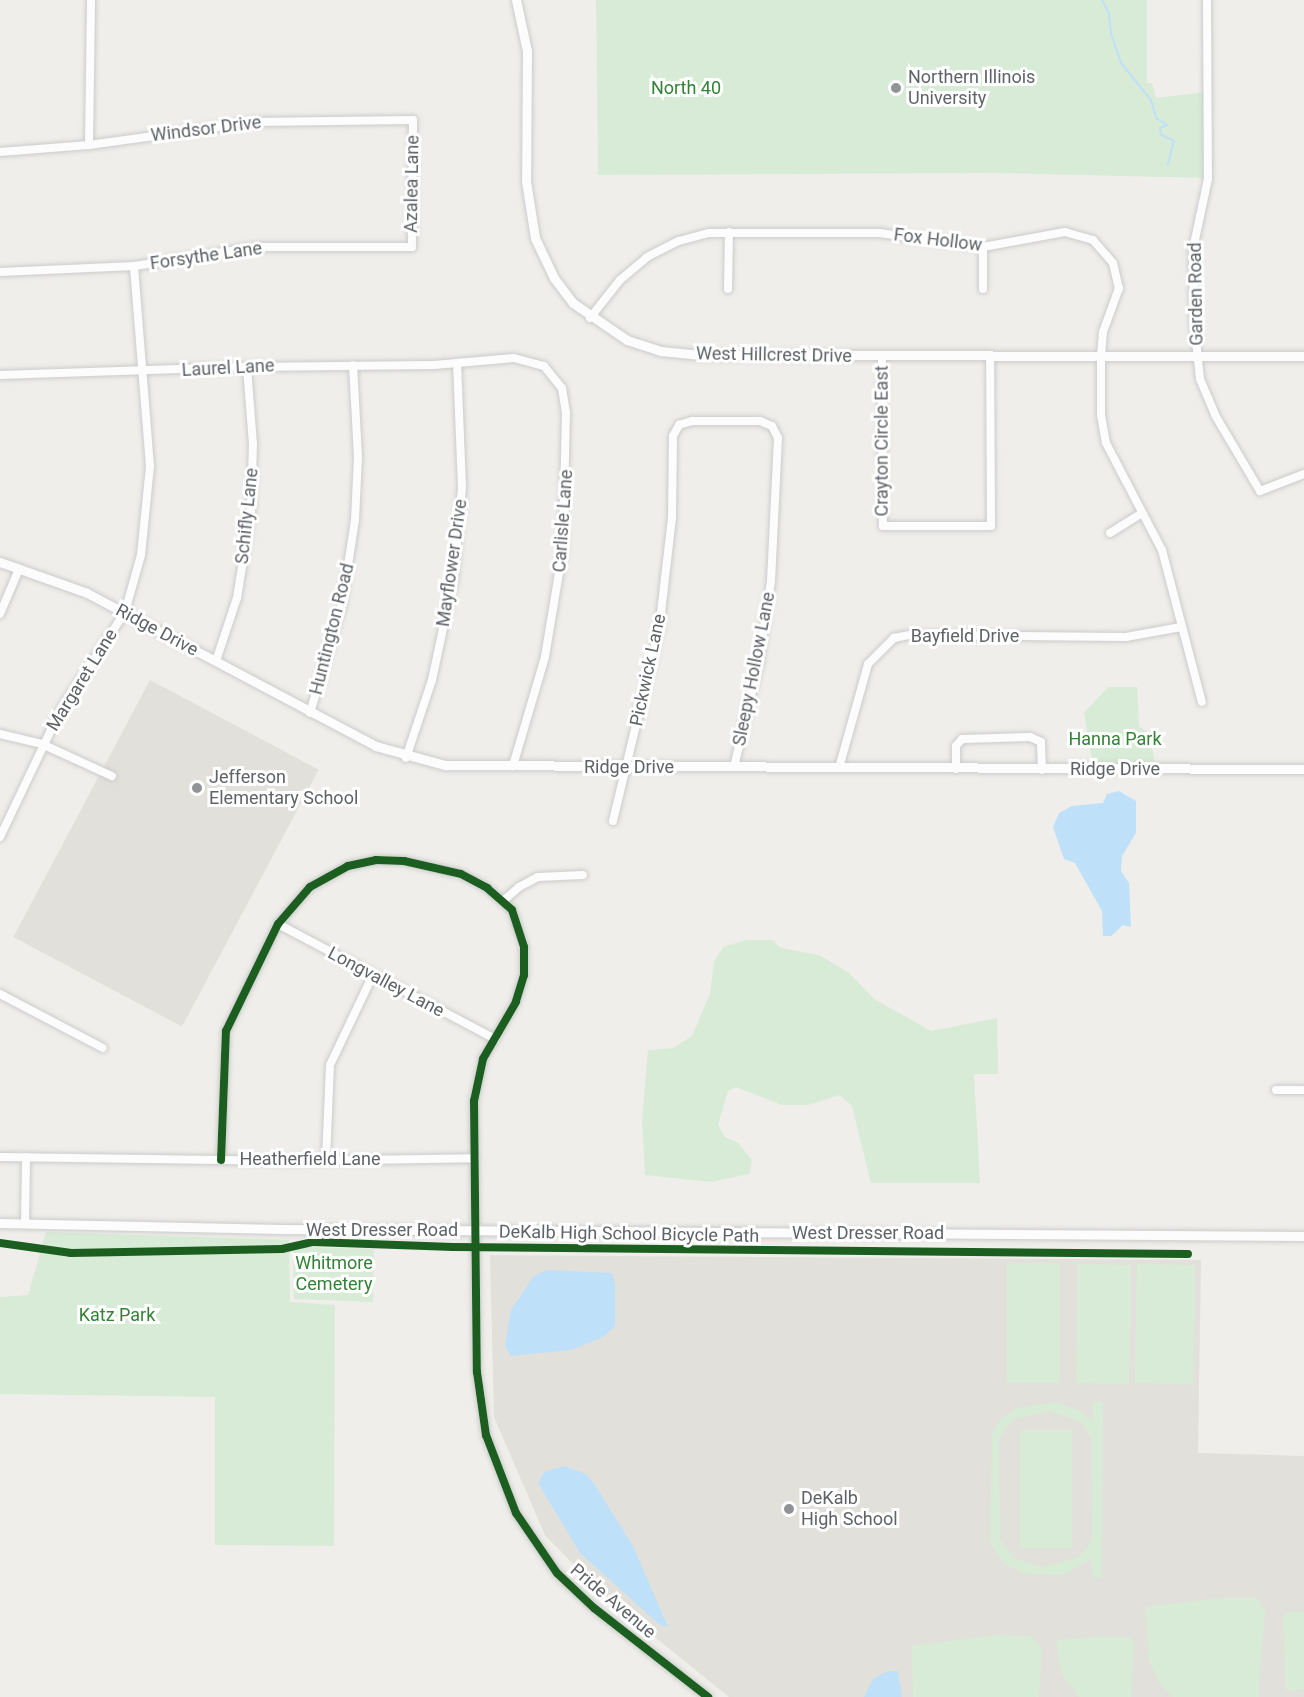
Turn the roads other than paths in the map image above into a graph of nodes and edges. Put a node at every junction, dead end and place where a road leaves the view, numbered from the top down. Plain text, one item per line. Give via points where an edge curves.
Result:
1 (91, 0) edge
2 (516, 0) edge
3 (1208, 0) edge
4 (413, 120) joint
5 (89, 145) junction
6 (0, 152) edge
7 (729, 232) junction
8 (983, 246) junction
9 (412, 248) joint
10 (134, 266) junction
11 (0, 272) edge
12 (983, 289) dead end
13 (728, 290) dead end
14 (590, 318) junction
15 (882, 356) junction
16 (990, 356) junction
17 (1101, 356) junction
18 (1304, 356) edge
19 (1196, 357) junction
20 (457, 364) junction
21 (353, 365) junction
22 (247, 367) junction
23 (143, 373) junction
24 (0, 375) edge
25 (1304, 474) edge
26 (1142, 513) junction
27 (1110, 533) dead end
28 (776, 534) joint
29 (0, 562) edge
30 (19, 568) junction
31 (125, 612) junction
32 (0, 614) edge
33 (1181, 627) junction
34 (216, 661) junction
35 (1202, 702) dead end
36 (310, 713) junction
37 (0, 734) edge
38 (42, 744) junction
39 (406, 758) junction
40 (513, 766) junction
41 (627, 767) junction
42 (734, 767) junction
43 (839, 768) junction
44 (956, 769) junction
45 (1304, 769) edge
46 (1042, 770) junction
47 (112, 776) dead end
48 (613, 821) dead end
49 (0, 837) edge
50 (583, 874) dead end
51 (504, 901) junction
52 (278, 924) junction
53 (373, 975) junction
54 (0, 994) edge
55 (495, 1039) junction
56 (103, 1048) dead end
57 (1276, 1090) dead end
58 (1304, 1090) edge
59 (0, 1157) edge
60 (26, 1157) junction
61 (475, 1158) junction
62 (221, 1160) junction
63 (326, 1160) junction
64 (0, 1223) edge
65 (25, 1224) junction
66 (477, 1230) junction
67 (1304, 1236) edge
68 (708, 1697) edge

1 - 5 street
2 - 14 street, West Hillcrest Drive via 527,51 526,181 532,228 554,278
3 - 19 street, Garden Road via 1208,179 1193,249
4 - 5 street, Windsor Drive via 254,122
4 - 9 street, Azalea Lane
5 - 6 street, Windsor Drive
7 - 8 street, Fox Hollow via 879,233
7 - 13 street
7 - 14 street, Fox Hollow via 690,238 647,257 620,280
8 - 12 street
8 - 17 street, Fox Hollow via 1065,232 1087,237 1100,246 1113,263 1119,288 1103,332
9 - 10 street, Forsythe Lane via 257,248
10 - 11 street, Forsythe Lane
10 - 23 street, Margaret Lane
14 - 15 street, West Hillcrest Drive via 627,340 670,353
15 - 16 street, West Hillcrest Drive
15 - 16 street, Crayton Circle East via 883,526 991,526
16 - 17 street, West Hillcrest Drive
17 - 19 street, West Hillcrest Drive
17 - 26 street, Fox Hollow via 1101,415 1106,443
18 - 19 street, West Hillcrest Drive
19 - 25 street, Garden Road via 1200,379 1215,415 1260,491
20 - 21 street, Laurel Lane
20 - 39 street, Mayflower Drive via 462,487 454,577 432,680
20 - 40 street, Carlisle Lane via 530,360 550,370 564,393 568,469 561,568 545,657
21 - 22 street, Laurel Lane
21 - 36 street, Huntington Road via 358,457 355,520 342,604
22 - 23 street, Laurel Lane
22 - 34 street, Schifly Lane via 253,444 251,511 237,598
23 - 24 street, Laurel Lane
23 - 31 street, Margaret Lane via 149,496 141,555
26 - 27 street
26 - 33 street, Fox Hollow via 1162,550
28 - 41 street, Pickwick Lane via 778,438 772,426 760,421 692,421 680,425 673,436 672,518 659,630
28 - 42 street, Sleepy Hollow Lane via 759,662
29 - 30 street, Ridge Drive
30 - 31 street, Ridge Drive via 68,585
30 - 32 street
31 - 34 street, Ridge Drive
31 - 38 street, Margaret Lane
33 - 35 street, Fox Hollow
33 - 43 street, Bayfield Drive via 1126,637 894,638 868,664
34 - 36 street, Ridge Drive
36 - 39 street, Ridge Drive
37 - 38 street
38 - 47 street
38 - 49 street, Margaret Lane
39 - 40 street, Ridge Drive via 454,766
40 - 41 street, Ridge Drive
41 - 42 street, Ridge Drive
41 - 48 street, Pickwick Lane
42 - 43 street, Ridge Drive
43 - 44 street, Ridge Drive
44 - 46 street, Ridge Drive
44 - 46 street via 956,746 962,739 1030,737 1041,742
45 - 46 street, Ridge Drive
50 - 51 street via 538,877
51 - 52 street via 473,880 447,869 376,860 348,866 322,879 299,898
51 - 55 street, Pride Avenue via 518,921 525,962 516,1002
52 - 53 street, Longvalley Lane
52 - 62 street via 226,1031
53 - 55 street, Longvalley Lane
53 - 63 street via 330,1065
54 - 56 street
55 - 61 street, Pride Avenue via 475,1087
57 - 58 street
59 - 60 street, Heatherfield Lane
60 - 62 street, Heatherfield Lane
60 - 65 street
61 - 63 street, Heatherfield Lane
61 - 66 street, Pride Avenue
62 - 63 street, Heatherfield Lane
64 - 65 street, West Dresser Road
65 - 66 street, West Dresser Road
66 - 67 street, West Dresser Road
66 - 68 street, Pride Avenue via 479,1405 505,1492 543,1555 574,1591

